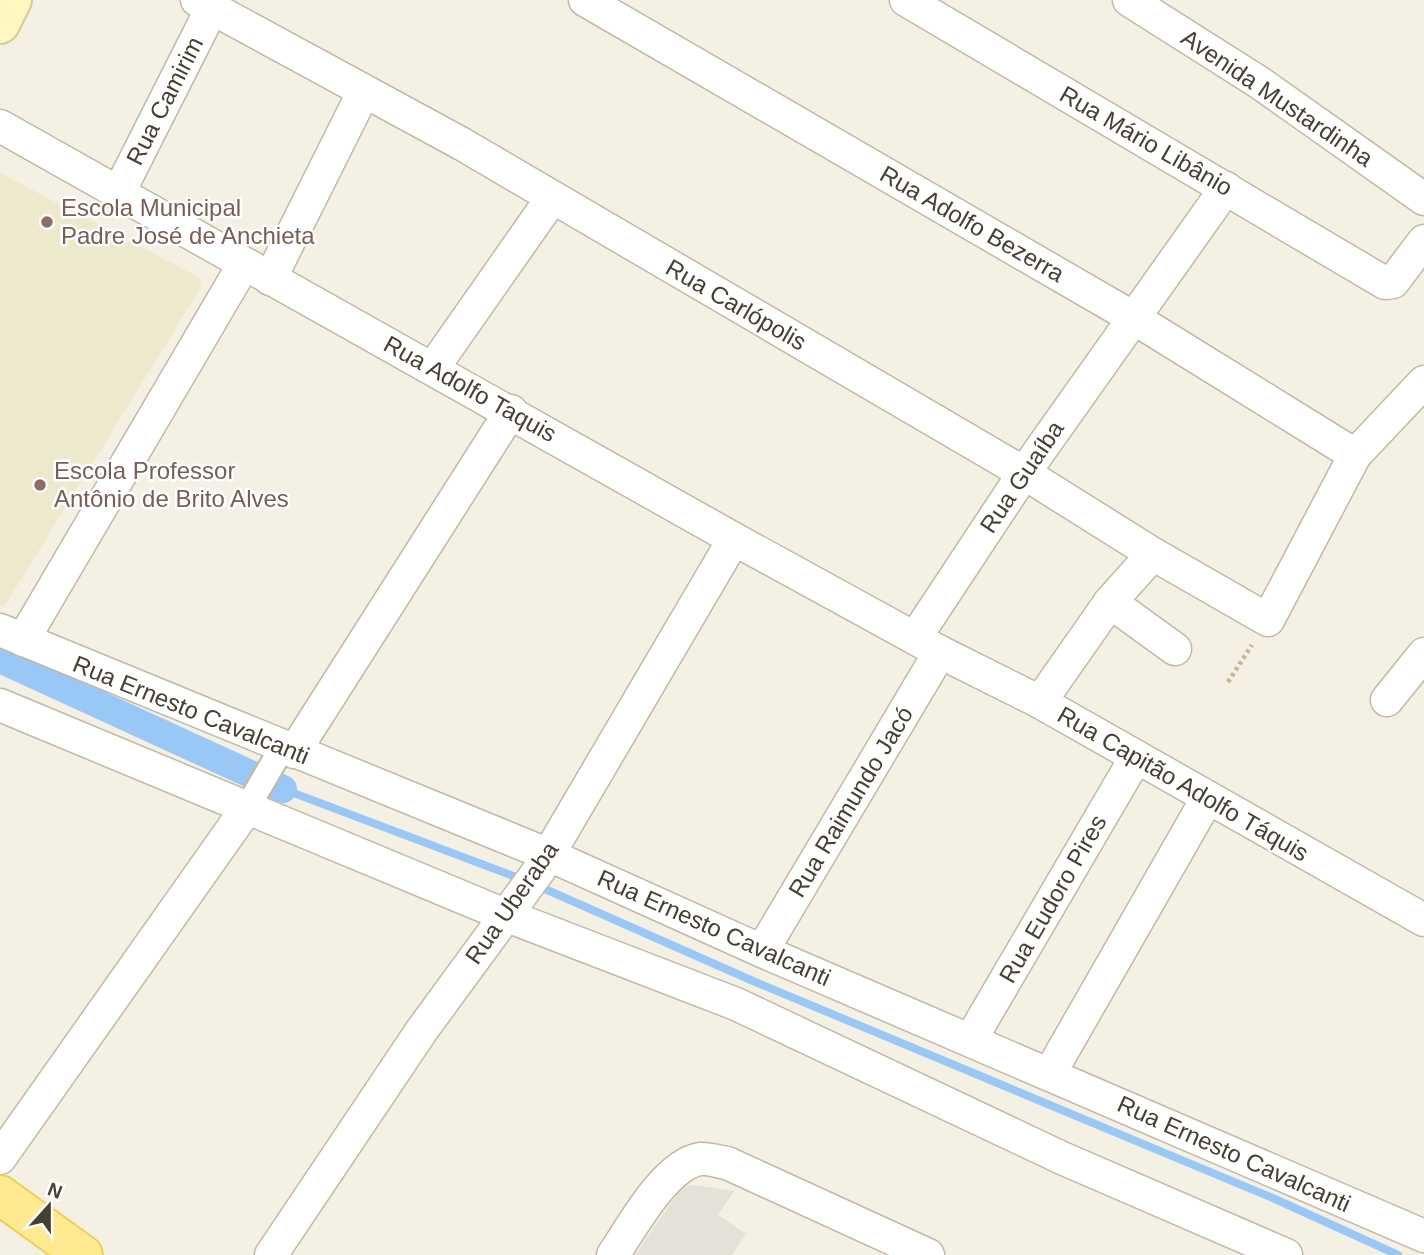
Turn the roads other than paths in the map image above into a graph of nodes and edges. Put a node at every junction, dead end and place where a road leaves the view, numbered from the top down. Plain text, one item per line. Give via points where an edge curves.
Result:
1 (12, 0) edge
2 (585, 0) edge
3 (906, 0) edge
4 (1129, 0) edge
5 (204, 4) edge
6 (0, 24) edge
7 (363, 93) junction
8 (0, 126) edge
9 (1226, 188) junction
10 (118, 194) junction
11 (552, 198) junction
12 (1424, 199) edge
13 (1424, 241) edge
14 (257, 272) junction
15 (1132, 317) junction
16 (433, 368) junction
17 (1424, 382) edge
18 (511, 411) junction
19 (1355, 455) junction
20 (1024, 473) junction
21 (734, 539) junction
22 (1153, 554) junction
23 (1110, 602) junction
24 (11, 635) edge
25 (928, 645) junction
26 (1175, 649) dead end
27 (1424, 654) edge
28 (1387, 700) dead end
29 (1040, 702) junction
30 (0, 705) edge
31 (284, 752) junction
32 (1135, 759) junction
33 (253, 798) junction
34 (1207, 799) junction
35 (544, 862) junction
36 (509, 911) junction
37 (1424, 919) edge
38 (762, 951) junction
39 (971, 1039) junction
40 (1050, 1073) junction
41 (0, 1158) edge
42 (0, 1195) edge
43 (1424, 1236) edge
44 (1276, 1253) edge
45 (83, 1255) edge
46 (271, 1255) edge
47 (613, 1255) edge
48 (928, 1255) edge

1 - 6 main road
2 - 15 street, Rua Adolfo Bezerra
3 - 9 street, Rua Mário Libânio
4 - 12 street, Avenida Mustardinha via 1261,83
5 - 7 street, Rua Carlópolis
5 - 10 street, Rua Camirim
7 - 11 street, Rua Carlópolis
7 - 14 street
8 - 10 street, Rua Adolfo Taquis
9 - 13 street, Rua Mário Libânio via 1385,283 1393,282
9 - 15 street, Rua Guaíba
10 - 14 street, Rua Adolfo Taquis
11 - 16 street
11 - 20 street, Rua Carlópolis
14 - 16 street, Rua Adolfo Taquis
14 - 24 street
15 - 19 street, Rua Adolfo Bezerra
15 - 20 street, Rua Guaíba
16 - 18 street, Rua Adolfo Taquis
17 - 19 street
18 - 21 street, Rua Adolfo Taquis
18 - 31 street
19 - 22 street, Rua Carlópolis via 1268,620
20 - 22 street, Rua Carlópolis
20 - 25 street, Rua Guaíba
21 - 25 street, Rua Adolfo Taquis
21 - 35 street, Rua Uberaba
22 - 23 street
23 - 26 street
23 - 29 street
24 - 31 street, Rua Ernesto Cavalcanti
25 - 29 street, Rua Capitão Adolfo Táquis
25 - 38 street, Rua Raimundo Jacó
27 - 28 street
29 - 32 street, Rua Capitão Adolfo Táquis
30 - 33 street
31 - 33 street
31 - 35 street, Rua Ernesto Cavalcanti
32 - 34 street, Rua Capitão Adolfo Táquis
32 - 39 street, Rua Eudoro Pires
33 - 36 street
33 - 41 street
34 - 37 street, Rua Capitão Adolfo Táquis
34 - 40 street
35 - 36 street, Rua Uberaba
35 - 38 street, Rua Ernesto Cavalcanti
36 - 44 street via 736,1004
36 - 46 street, Rua Uberaba via 422,1030
38 - 39 street, Rua Ernesto Cavalcanti
39 - 40 street, Rua Ernesto Cavalcanti
40 - 43 street, Rua Ernesto Cavalcanti
42 - 45 main road
47 - 48 street via 666,1180 702,1158 727,1163

